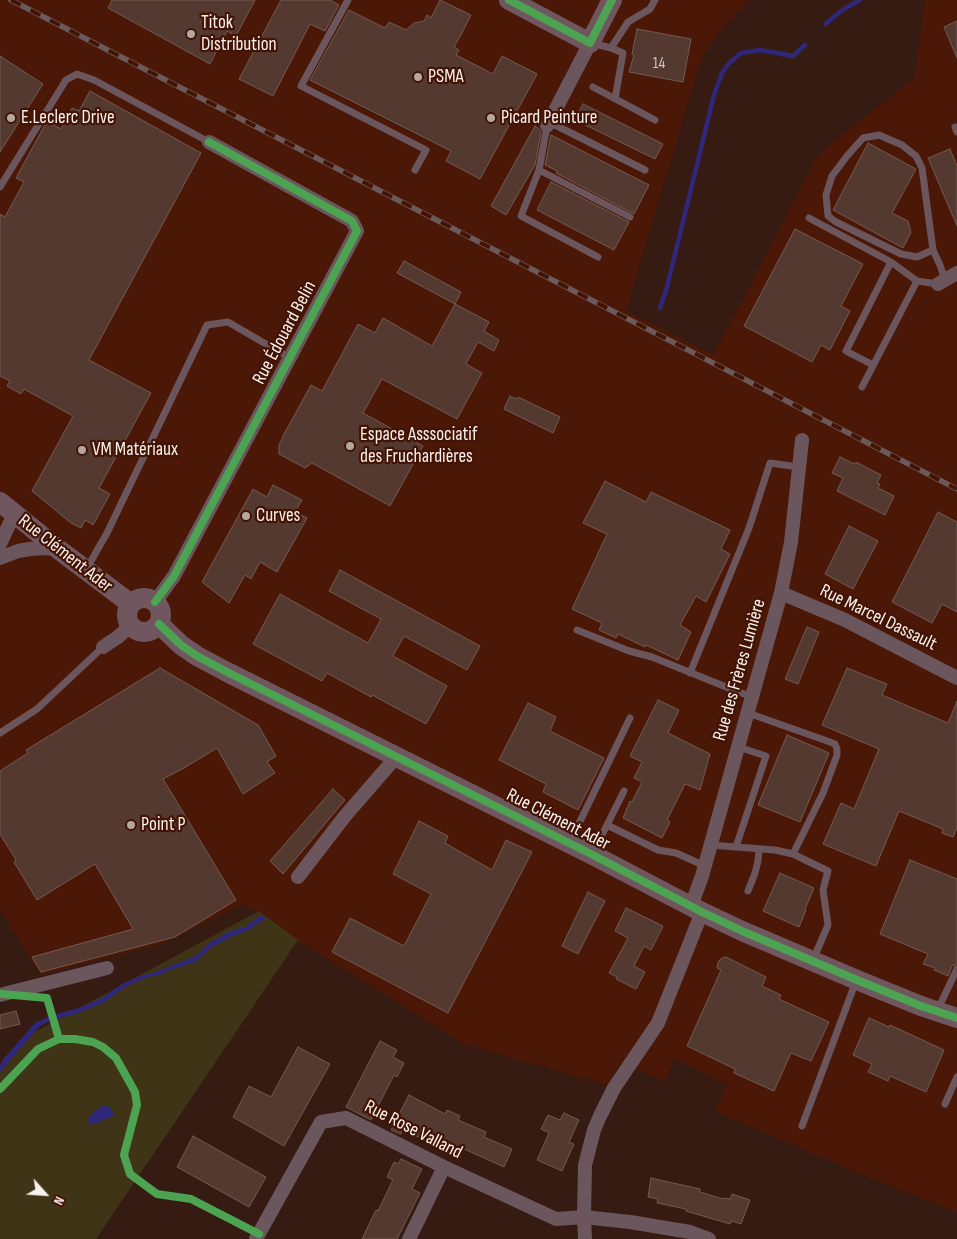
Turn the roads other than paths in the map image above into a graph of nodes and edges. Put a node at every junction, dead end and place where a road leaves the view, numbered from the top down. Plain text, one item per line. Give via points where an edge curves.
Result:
1 (348, 0) edge
2 (508, 0) edge
3 (612, 0) edge
4 (655, 0) edge
5 (590, 43) junction
6 (610, 48) junction
7 (593, 87) dead end
8 (615, 99) junction
9 (655, 120) dead end
10 (548, 124) junction
11 (209, 142) joint
12 (415, 170) dead end
13 (539, 170) junction
14 (645, 170) dead end
15 (0, 187) edge
16 (630, 217) dead end
17 (808, 218) dead end
18 (933, 250) junction
19 (598, 258) dead end
20 (891, 262) junction
21 (947, 279) edge
22 (917, 281) junction
23 (290, 358) junction
24 (873, 366) junction
25 (862, 387) dead end
26 (802, 440) dead end
27 (800, 467) junction
28 (7, 508) edge
29 (0, 544) edge
30 (58, 550) junction
31 (0, 558) edge
32 (85, 570) junction
33 (781, 593) junction
34 (155, 602) junction
35 (131, 604) junction
36 (159, 624) junction
37 (130, 626) junction
38 (577, 630) dead end
39 (102, 647) joint
40 (690, 672) junction
41 (957, 678) edge
42 (753, 697) junction
43 (748, 713) junction
44 (630, 718) dead end
45 (0, 733) edge
46 (738, 747) junction
47 (394, 756) junction
48 (624, 791) dead end
49 (607, 825) junction
50 (570, 844) junction
51 (710, 845) junction
52 (736, 847) junction
53 (759, 849) junction
54 (591, 854) junction
55 (793, 854) junction
56 (705, 866) junction
57 (298, 877) dead end
58 (748, 890) dead end
59 (697, 909) junction
60 (812, 961) junction
61 (107, 968) dead end
62 (957, 968) edge
63 (856, 980) junction
64 (0, 995) edge
65 (937, 1011) junction
66 (957, 1018) edge
67 (957, 1077) edge
68 (945, 1104) dead end
69 (802, 1126) dead end
70 (444, 1167) junction
71 (584, 1217) junction
72 (256, 1239) edge
73 (409, 1239) edge
74 (585, 1239) edge
75 (709, 1239) edge

1 - 12 lane via 302,86 426,150
2 - 5 street
3 - 5 street
4 - 6 lane via 650,9 628,22
5 - 6 lane
5 - 10 street
6 - 8 lane via 623,53
7 - 8 lane
8 - 9 lane
10 - 13 lane
10 - 14 lane
11 - 15 lane via 77,74 66,80
11 - 23 street, Rue Édouard Belin via 352,221 357,231
13 - 16 lane
13 - 19 lane via 521,216
17 - 20 lane
18 - 18 lane via 922,168 916,156 902,145 879,135 863,138 832,176 826,195 828,216 901,254 917,257
18 - 21 lane
20 - 22 lane
20 - 24 lane via 846,351
21 - 22 lane
22 - 24 lane
23 - 32 lane via 228,322 207,325 107,533
23 - 34 street, Rue Édouard Belin via 174,576
24 - 25 lane
26 - 27 street, Rue des Frères Lumière
27 - 33 street, Rue des Frères Lumière
27 - 40 lane via 770,462 749,528
28 - 29 street
28 - 30 street, Rue Clément Ader
30 - 31 street via 30,549
30 - 32 street, Rue Clément Ader
32 - 35 street, Rue Clément Ader
33 - 41 street, Rue Marcel Dassault via 845,620
33 - 42 street, Rue des Frères Lumière
34 - 35 street via 142,598
34 - 36 street via 161,610
35 - 37 street via 126,615
36 - 37 street via 145,632
36 - 47 street, Rue Clément Ader via 181,645 204,660
37 - 39 street
38 - 40 lane
39 - 45 lane via 37,710
40 - 42 lane
42 - 43 street, Rue des Frères Lumière
43 - 46 street, Rue des Frères Lumière
43 - 55 lane via 830,742 837,749 823,793
44 - 50 lane
46 - 51 street, Rue des Frères Lumière
46 - 52 lane via 766,756
47 - 50 street, Rue Clément Ader
47 - 57 street
48 - 49 lane
49 - 54 lane
49 - 56 lane via 658,850 676,853
50 - 54 street, Rue Clément Ader
51 - 52 lane
51 - 56 street, Rue des Frères Lumière
52 - 53 lane
53 - 55 lane
53 - 58 lane via 755,874
54 - 59 street, Rue Clément Ader
55 - 60 lane via 828,871 823,890 828,925
56 - 59 street, Rue des Frères Lumière
59 - 60 street, Rue Clément Ader
59 - 71 street, Rue des Frères Lumière via 658,1023 614,1088 597,1123 584,1165
60 - 63 street, Rue Clément Ader
61 - 64 street
62 - 65 lane
63 - 65 street, Rue Clément Ader
63 - 69 lane
65 - 66 street, Rue Clément Ader
67 - 68 lane
70 - 71 street, Rue Rose Valland via 556,1219
70 - 72 street, Rue Rose Valland via 346,1118 321,1122
70 - 73 street
71 - 74 street, Rue des Frères Lumière
71 - 75 street, Rue Rose Valland via 690,1232

